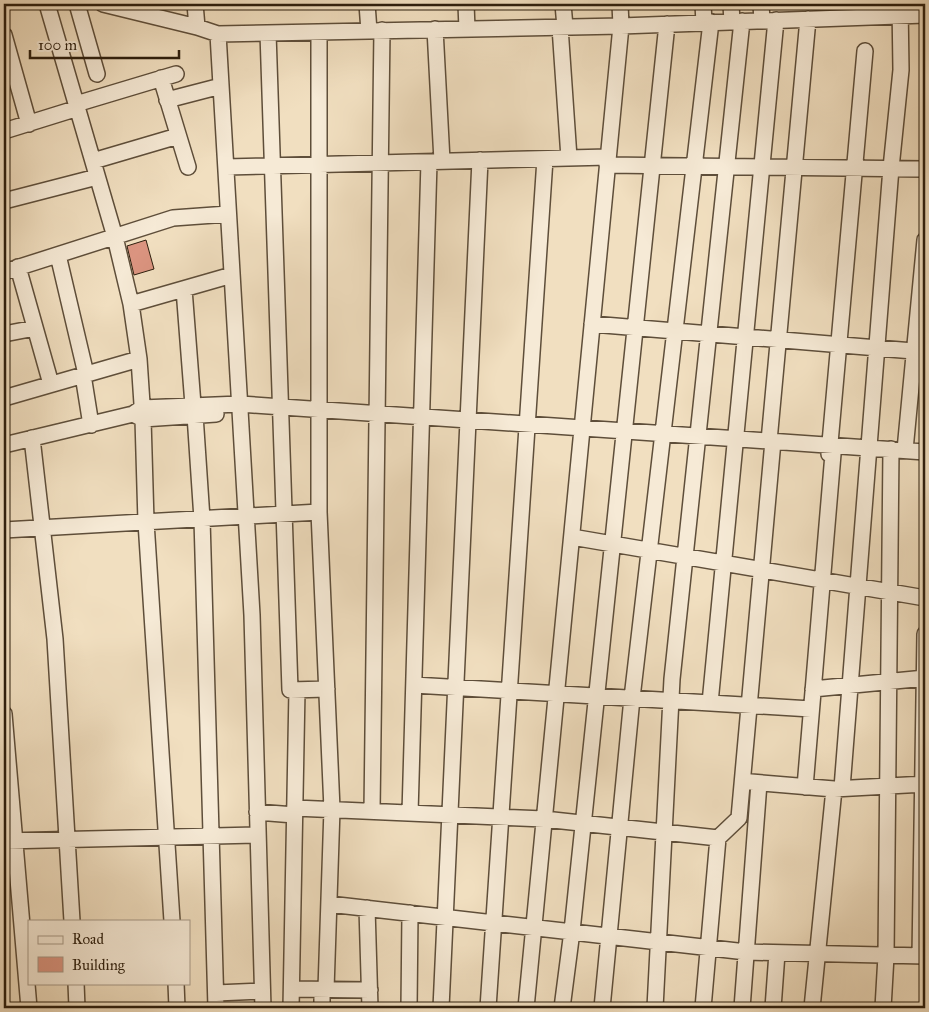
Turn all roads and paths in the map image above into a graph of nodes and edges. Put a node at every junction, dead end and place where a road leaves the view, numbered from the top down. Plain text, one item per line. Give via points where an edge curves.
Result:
1 (47, 4) edge
2 (77, 4) edge
3 (103, 4) edge
4 (195, 4) edge
5 (367, 4) edge
6 (466, 4) edge
7 (563, 4) edge
8 (620, 4) edge
9 (703, 4) edge
10 (731, 4) edge
11 (761, 4) edge
12 (148, 9) edge
13 (901, 10) edge
14 (925, 15) edge
15 (808, 19) junction
16 (769, 20) junction
17 (737, 21) junction
18 (708, 22) junction
19 (667, 24) junction
20 (621, 26) junction
21 (197, 27) junction
22 (562, 27) junction
23 (435, 29) junction
24 (467, 29) junction
25 (375, 30) junction
26 (319, 32) junction
27 (268, 33) junction
28 (218, 34) junction
29 (4, 36) edge
30 (865, 51) dead end
31 (97, 74) dead end
32 (176, 74) dead end
33 (161, 78) junction
34 (221, 86) junction
35 (167, 100) junction
36 (77, 106) junction
37 (29, 124) junction
38 (4, 131) edge
39 (178, 136) junction
40 (569, 158) junction
41 (545, 159) junction
42 (480, 160) junction
43 (93, 161) junction
44 (436, 161) junction
45 (608, 161) junction
46 (380, 163) junction
47 (319, 164) junction
48 (652, 165) junction
49 (272, 166) junction
50 (694, 166) junction
51 (727, 166) junction
52 (188, 167) dead end
53 (226, 167) junction
54 (762, 167) junction
55 (794, 167) junction
56 (855, 168) junction
57 (891, 168) junction
58 (925, 169) edge
59 (98, 177) junction
60 (4, 201) edge
61 (228, 214) junction
62 (115, 236) junction
63 (925, 240) edge
64 (58, 255) junction
65 (8, 268) edge
66 (232, 275) junction
67 (184, 289) junction
68 (131, 304) junction
69 (592, 324) junction
70 (635, 327) junction
71 (35, 328) junction
72 (675, 331) junction
73 (4, 334) edge
74 (709, 334) junction
75 (745, 337) junction
76 (778, 340) junction
77 (839, 345) junction
78 (877, 348) junction
79 (920, 352) edge
80 (139, 359) junction
81 (84, 375) junction
82 (52, 384) junction
83 (4, 398) edge
84 (240, 408) junction
85 (194, 410) junction
86 (281, 411) junction
87 (139, 414) junction
88 (319, 414) junction
89 (377, 418) junction
90 (421, 421) junction
91 (468, 424) junction
92 (91, 425) junction
93 (527, 428) junction
94 (582, 432) junction
95 (624, 435) junction
96 (32, 438) junction
97 (663, 438) junction
98 (698, 440) junction
99 (735, 443) junction
100 (771, 444) junction
101 (4, 445) edge
102 (831, 451) junction
103 (868, 452) junction
104 (925, 452) edge
105 (895, 453) junction
106 (925, 461) edge
107 (319, 512) junction
108 (284, 514) junction
109 (246, 516) junction
110 (202, 519) junction
111 (146, 522) junction
112 (43, 528) junction
113 (4, 530) edge
114 (572, 537) junction
115 (613, 544) junction
116 (649, 550) junction
117 (685, 557) junction
118 (723, 563) junction
119 (761, 570) junction
120 (822, 580) junction
121 (858, 587) junction
122 (890, 592) junction
123 (925, 598) edge
124 (925, 634) edge
125 (925, 678) edge
126 (889, 681) junction
127 (414, 685) junction
128 (850, 685) junction
129 (456, 688) junction
130 (813, 688) junction
131 (327, 689) junction
132 (296, 690) junction
133 (509, 691) junction
134 (556, 694) junction
135 (597, 696) junction
136 (632, 698) junction
137 (671, 701) junction
138 (710, 703) junction
139 (749, 705) junction
140 (812, 709) junction
141 (4, 714) edge
142 (742, 782) junction
143 (759, 783) junction
144 (924, 784) edge
145 (805, 786) junction
146 (888, 786) junction
147 (838, 789) junction
148 (332, 809) junction
149 (294, 811) junction
150 (372, 811) junction
151 (257, 812) junction
152 (410, 812) junction
153 (450, 814) junction
154 (501, 817) junction
155 (544, 818) junction
156 (584, 823) junction
157 (620, 827) junction
158 (664, 832) junction
159 (211, 836) junction
160 (258, 836) junction
161 (166, 837) junction
162 (718, 838) junction
163 (67, 840) junction
164 (9, 841) edge
165 (329, 904) junction
166 (367, 908) junction
167 (410, 913) junction
168 (446, 917) junction
169 (72, 920) edge
170 (172, 920) edge
171 (494, 922) junction
172 (534, 927) junction
173 (572, 931) junction
174 (609, 936) junction
175 (659, 942) junction
176 (709, 948) junction
177 (746, 952) junction
178 (777, 953) junction
179 (817, 954) junction
180 (886, 956) junction
181 (923, 956) edge
182 (76, 984) edge
183 (176, 984) edge
184 (292, 989) junction
185 (324, 989) junction
186 (370, 990) junction
187 (262, 991) junction
188 (216, 993) junction
189 (29, 1008) edge
190 (77, 1008) edge
191 (178, 1008) edge
192 (216, 1008) edge
193 (263, 1008) edge
194 (291, 1008) edge
195 (322, 1008) edge
196 (370, 1008) edge
197 (409, 1008) edge
198 (441, 1008) edge
199 (488, 1008) edge
200 (526, 1008) edge
201 (562, 1008) edge
202 (602, 1008) edge
203 (655, 1008) edge
204 (703, 1008) edge
205 (742, 1008) edge
206 (773, 1008) edge
207 (812, 1008) edge
208 (884, 1008) edge

1 - 36 street
2 - 31 street
3 - 12 street
4 - 21 street
5 - 25 street
6 - 24 street
7 - 22 street
8 - 20 street
9 - 18 street
10 - 17 street
11 - 16 street
12 - 21 street
13 - 14 street
13 - 15 street
13 - 57 street via 901,70
15 - 16 street
15 - 55 street
16 - 17 street
16 - 54 street
17 - 18 street
17 - 51 street
18 - 19 street
18 - 50 street
19 - 20 street
19 - 48 street
20 - 22 street
20 - 45 street
21 - 28 street
22 - 24 street
22 - 40 street
23 - 24 street
23 - 25 street
23 - 44 street
25 - 26 street
25 - 46 street
26 - 27 street
26 - 47 street
27 - 28 street
27 - 49 street
28 - 34 street
29 - 37 street
30 - 56 street
32 - 33 street
33 - 35 street
33 - 36 street
34 - 35 street
34 - 53 street
35 - 39 street
36 - 37 street
36 - 43 street
37 - 38 street
39 - 43 street
39 - 52 street
40 - 41 street
40 - 45 street
41 - 42 street
41 - 93 street
42 - 44 street
42 - 91 street
43 - 59 street
44 - 46 street
44 - 90 street
45 - 48 street
45 - 69 street
46 - 47 street
46 - 89 street
47 - 49 street
47 - 88 street
48 - 50 street
48 - 70 street
49 - 53 street
49 - 86 street
50 - 51 street
50 - 72 street
51 - 54 street
51 - 74 street
53 - 61 street
54 - 55 street
54 - 75 street
55 - 56 street
55 - 76 street
56 - 57 street
56 - 77 street
57 - 58 street
57 - 78 street
59 - 60 street
59 - 62 street
61 - 62 street via 173,218
61 - 66 street
62 - 64 street
62 - 68 street
63 - 79 street
64 - 65 street
64 - 81 street
65 - 71 street
66 - 67 street
66 - 84 street
67 - 68 street
67 - 85 street
68 - 80 street
69 - 70 street
69 - 94 street
70 - 72 street
70 - 95 street
71 - 73 street
71 - 82 street
72 - 74 street
72 - 97 street
74 - 75 street
74 - 98 street
75 - 76 street
75 - 99 street
76 - 77 street
76 - 100 street
77 - 78 street
77 - 102 street
78 - 79 street
78 - 103 street
79 - 105 street
80 - 81 street
80 - 87 street
81 - 82 street
81 - 92 street
82 - 83 street
84 - 85 street
84 - 86 street
84 - 109 street
85 - 87 street
85 - 110 street
86 - 88 street
86 - 108 street
87 - 92 street
87 - 111 street
88 - 89 street
88 - 107 street
89 - 90 street
89 - 150 street
90 - 91 street
90 - 127 street
91 - 93 street
91 - 129 street
92 - 96 street
93 - 94 street
93 - 133 street
94 - 95 street
94 - 114 street
95 - 97 street
95 - 115 street
96 - 101 street
96 - 112 street
97 - 98 street
97 - 116 street
98 - 99 street
98 - 117 street
99 - 100 street
99 - 118 street
100 - 102 street
100 - 119 street
102 - 103 street
102 - 120 street
103 - 105 street
103 - 121 street
104 - 105 street
105 - 106 street
105 - 122 street
107 - 108 street
107 - 131 street
108 - 109 street
108 - 132 street via 290,690
109 - 110 street
109 - 151 street
110 - 111 street
110 - 159 street
111 - 112 street
111 - 161 street
112 - 113 street
112 - 163 street via 55,639
114 - 115 street
114 - 134 street
115 - 116 street
115 - 135 street
116 - 117 street
116 - 136 street
117 - 118 street
117 - 137 street
118 - 119 street
118 - 138 street
119 - 120 street
119 - 139 street
120 - 121 street
120 - 130 street
121 - 122 street
121 - 128 street
122 - 123 street
122 - 126 street
124 - 125 street
125 - 126 street
125 - 144 street
126 - 128 street
126 - 146 street
127 - 129 street
127 - 152 street
128 - 130 street
128 - 147 street
129 - 133 street
129 - 153 street
130 - 140 street
131 - 132 street
131 - 148 street
132 - 149 street
133 - 134 street
133 - 154 street
134 - 135 street
134 - 155 street
135 - 136 street
135 - 156 street
136 - 137 street
136 - 157 street
137 - 138 street
137 - 158 street
138 - 139 street
139 - 140 street
139 - 142 street
140 - 145 street
141 - 164 street
142 - 143 street
142 - 162 street via 739,818
143 - 145 street
143 - 177 street
144 - 146 street
144 - 181 street
145 - 147 street
146 - 147 street
146 - 180 street
147 - 179 street
148 - 149 street
148 - 150 street
148 - 165 street
149 - 151 street
149 - 184 street
150 - 152 street
151 - 160 street
152 - 153 street
153 - 154 street
153 - 168 street
154 - 155 street
154 - 171 street
155 - 156 street
155 - 172 street
156 - 157 street
156 - 173 street
157 - 158 street
157 - 174 street
158 - 162 street
158 - 175 street
159 - 160 street
159 - 161 street
159 - 188 street
160 - 187 street
161 - 163 street
161 - 170 street
162 - 176 street
163 - 164 street
163 - 169 street
164 - 189 street
165 - 166 street
165 - 185 street
166 - 167 street
166 - 186 street
167 - 168 street
167 - 197 street
168 - 171 street
168 - 198 street
171 - 172 street
171 - 199 street
172 - 173 street
172 - 200 street
173 - 174 street
173 - 201 street
174 - 175 street
174 - 202 street
175 - 176 street
175 - 203 street
176 - 177 street
176 - 204 street
177 - 178 street
177 - 205 street
178 - 179 street
178 - 206 street
179 - 180 street
179 - 207 street
180 - 181 street
180 - 208 street
182 - 190 street
183 - 191 street
184 - 185 street
184 - 194 street
185 - 186 street
185 - 195 street
186 - 196 street
187 - 188 street
187 - 193 street
188 - 192 street

